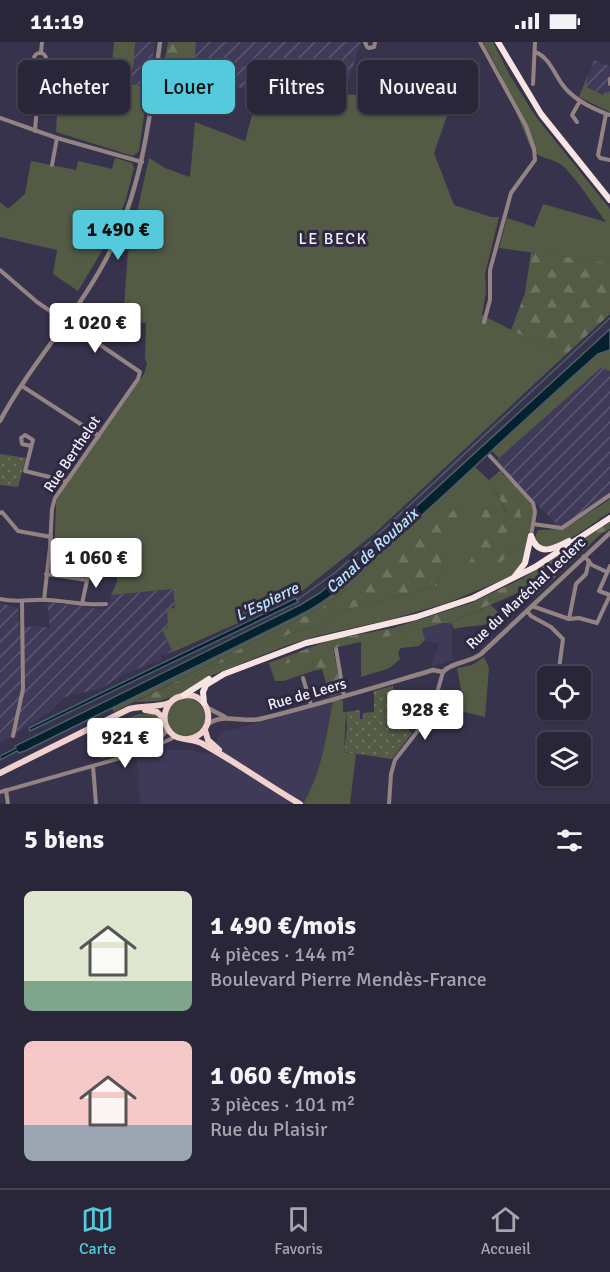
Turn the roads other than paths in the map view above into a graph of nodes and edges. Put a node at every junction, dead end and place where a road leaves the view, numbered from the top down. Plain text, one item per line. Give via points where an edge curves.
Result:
1 (42, 42) edge
2 (162, 42) edge
3 (365, 42) edge
4 (375, 42) edge
5 (480, 42) edge
6 (498, 42) edge
7 (536, 42) edge
8 (41, 52) junction
9 (535, 52) junction
10 (34, 60) edge
11 (46, 60) edge
12 (610, 79) edge
13 (533, 84) dead end
14 (610, 84) edge
15 (580, 100) junction
16 (36, 114) edge
17 (608, 114) edge
18 (0, 118) edge
19 (577, 122) dead end
20 (35, 131) junction
21 (57, 138) junction
22 (610, 160) edge
23 (142, 162) junction
24 (52, 165) dead end
25 (610, 200) edge
26 (0, 270) edge
27 (66, 322) junction
28 (484, 322) dead end
29 (22, 386) junction
30 (0, 420) edge
31 (99, 436) junction
32 (32, 446) dead end
33 (490, 456) dead end
34 (66, 481) junction
35 (610, 495) edge
36 (0, 513) edge
37 (610, 518) edge
38 (533, 524) junction
39 (601, 524) junction
40 (610, 532) edge
41 (531, 536) junction
42 (51, 537) junction
43 (584, 556) junction
44 (589, 561) junction
45 (610, 566) edge
46 (89, 571) dead end
47 (607, 572) junction
48 (46, 574) junction
49 (87, 580) junction
50 (503, 585) junction
51 (610, 595) edge
52 (0, 599) edge
53 (44, 600) junction
54 (22, 601) junction
55 (82, 604) junction
56 (106, 604) dead end
57 (529, 608) junction
58 (569, 619) junction
59 (336, 649) dead end
60 (456, 665) joint
61 (559, 666) edge
62 (443, 672) junction
63 (224, 674) junction
64 (303, 678) dead end
65 (184, 695) junction
66 (344, 696) junction
67 (170, 703) junction
68 (205, 705) junction
69 (311, 705) junction
70 (112, 718) junction
71 (164, 719) junction
72 (231, 719) junction
73 (206, 727) junction
74 (167, 728) junction
75 (13, 736) dead end
76 (175, 736) junction
77 (188, 740) junction
78 (148, 750) junction
79 (232, 761) junction
80 (93, 766) junction
81 (0, 774) edge
82 (269, 785) junction
83 (6, 790) junction
84 (0, 792) edge
85 (9, 804) edge
86 (96, 804) edge
87 (295, 804) edge
88 (300, 804) edge
89 (389, 804) edge

1 - 8 street
2 - 23 street
3 - 4 street via 371,48
5 - 28 street via 526,126 535,160 511,193 490,270 490,300
6 - 25 highway via 542,114
7 - 9 street
8 - 10 street
8 - 11 street
9 - 13 street
9 - 15 street via 542,55 563,86
12 - 14 street
15 - 17 street
15 - 19 street via 572,115
16 - 20 street
17 - 22 street via 598,155
18 - 20 street
20 - 21 street
21 - 23 street
21 - 24 street
23 - 27 street via 131,202 111,249
26 - 27 street
27 - 29 street
27 - 31 street, Rue Berthelot via 139,371 140,376
29 - 30 street
29 - 31 street
31 - 34 street, Rue Berthelot
32 - 34 street via 25,471
33 - 38 street via 532,500
34 - 42 street, Rue Berthelot via 54,504
35 - 38 street via 562,528
36 - 42 street via 18,531
37 - 39 highway
38 - 41 street
39 - 41 highway via 552,549 537,547
39 - 50 highway
40 - 43 street, Rue du Maréchal Leclerc
41 - 50 highway via 523,566
42 - 48 street, Rue Berthelot
43 - 44 street
43 - 57 street, Rue du Maréchal Leclerc
44 - 47 street
44 - 58 street via 586,574 576,584
45 - 47 street
46 - 49 street
47 - 51 street via 600,591
48 - 49 street
48 - 53 street, Rue Berthelot
49 - 55 street
50 - 63 highway via 450,607 311,641
51 - 58 street via 597,623
52 - 54 street
53 - 54 street
53 - 55 street
54 - 75 street via 23,685
55 - 56 street
57 - 58 street
57 - 60 street, Rue du Maréchal Leclerc via 478,656
57 - 61 street via 531,616 563,639
59 - 66 street
60 - 62 street, Rue de Leers
62 - 66 street, Rue de Leers via 433,670
62 - 89 street via 430,717 395,760
63 - 65 highway
63 - 68 highway via 206,685
64 - 69 street
65 - 67 main road
65 - 68 main road via 194,696
66 - 69 street, Rue de Leers
67 - 70 main road via 136,707
67 - 71 main road
68 - 72 street, Rue de Leers
68 - 73 main road via 209,716
69 - 72 street, Rue de Leers via 259,719
70 - 71 main road via 147,710
70 - 81 main road
71 - 74 main road
72 - 73 street, Rue de Leers via 215,719
73 - 77 main road
73 - 79 main road via 208,741
74 - 76 main road
74 - 78 street
76 - 77 main road
76 - 78 street
77 - 79 main road via 200,742
78 - 80 street
79 - 82 main road
80 - 83 street
80 - 86 street
82 - 87 main road
82 - 88 main road
83 - 84 street
83 - 85 street

